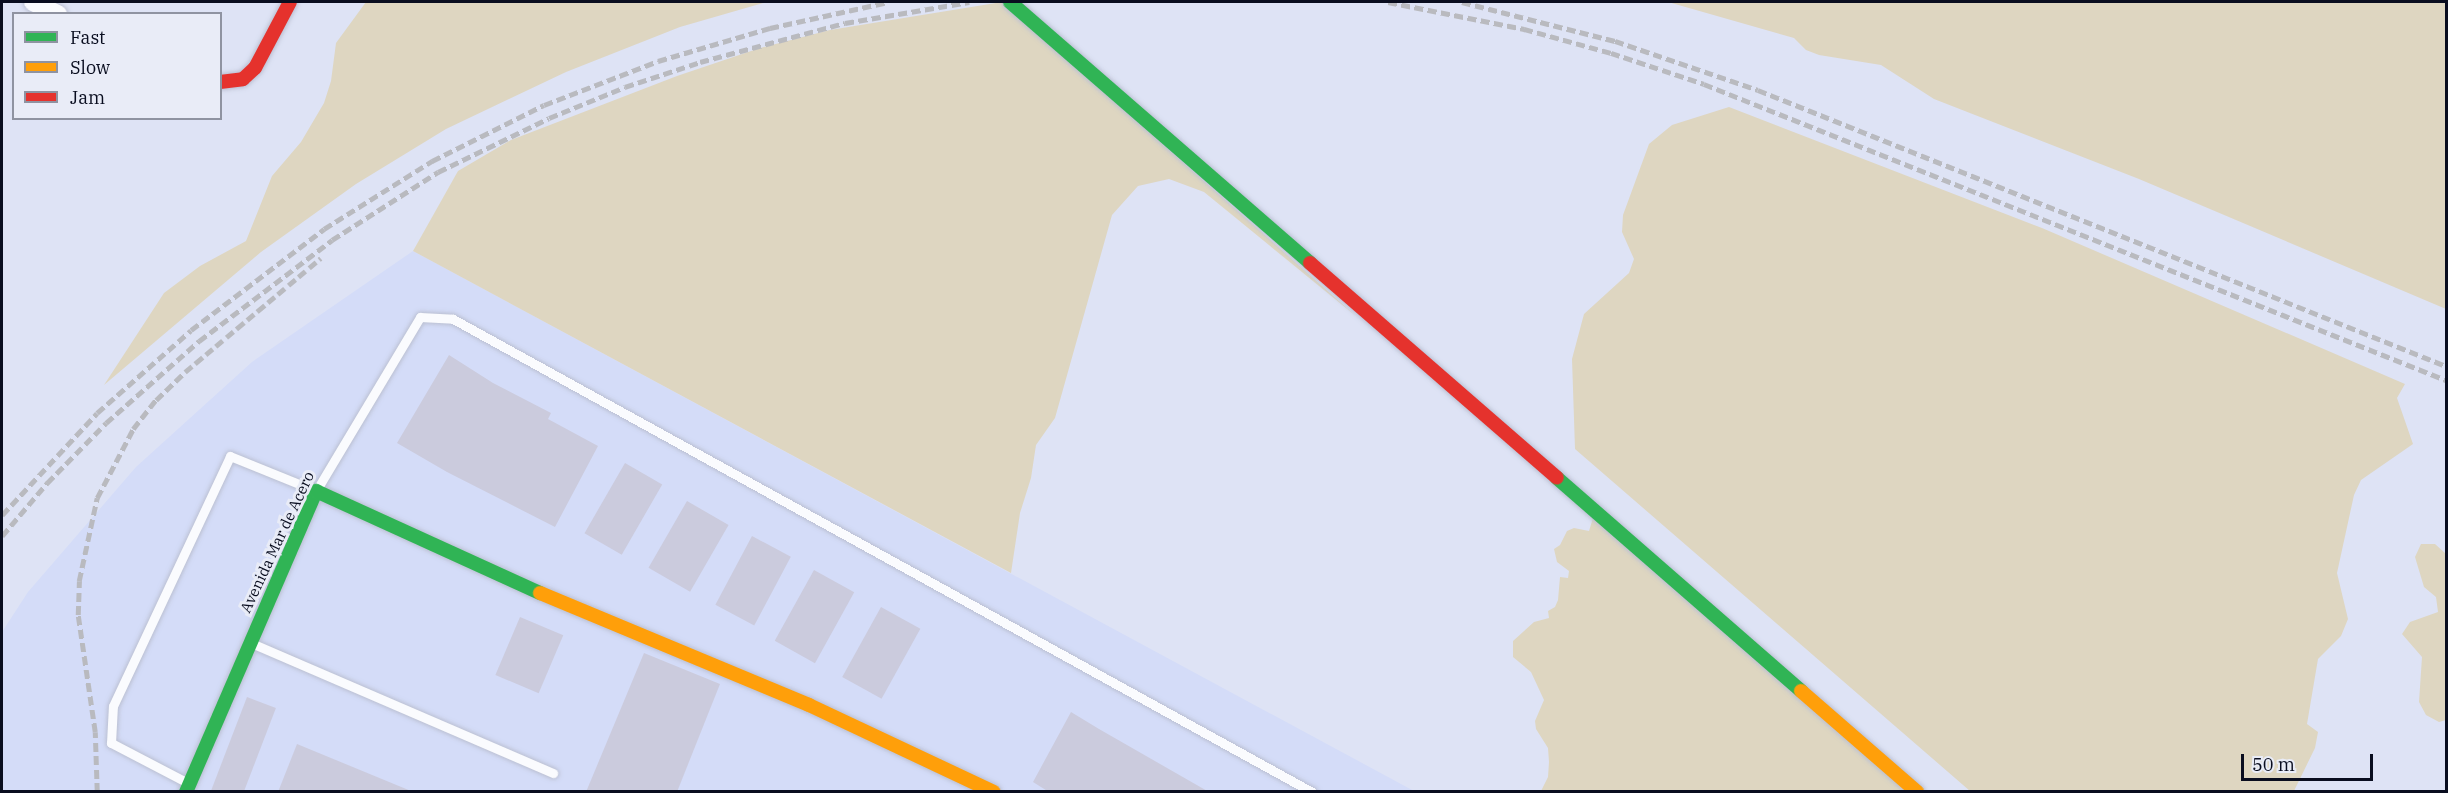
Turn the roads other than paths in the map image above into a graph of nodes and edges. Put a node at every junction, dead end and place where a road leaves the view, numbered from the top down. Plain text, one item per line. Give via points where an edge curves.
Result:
1 (33, 2) edge
2 (290, 2) edge
3 (1010, 2) edge
4 (54, 12) edge
5 (222, 82) edge
6 (316, 491) junction
7 (249, 643) junction
8 (553, 773) dead end
9 (187, 788) edge
10 (994, 792) edge
11 (1312, 792) edge
12 (1917, 792) edge

1 - 4 street
2 - 5 main road via 255,68 243,79
3 - 12 main road
6 - 7 main road, Avenida Mar de Acero
6 - 9 lane via 230,456 114,706 111,743
6 - 10 main road via 553,599 809,705
6 - 11 lane, Avenida Mar de Acero via 420,317 453,320
7 - 8 lane
7 - 9 main road, Avenida Mar de Acero

